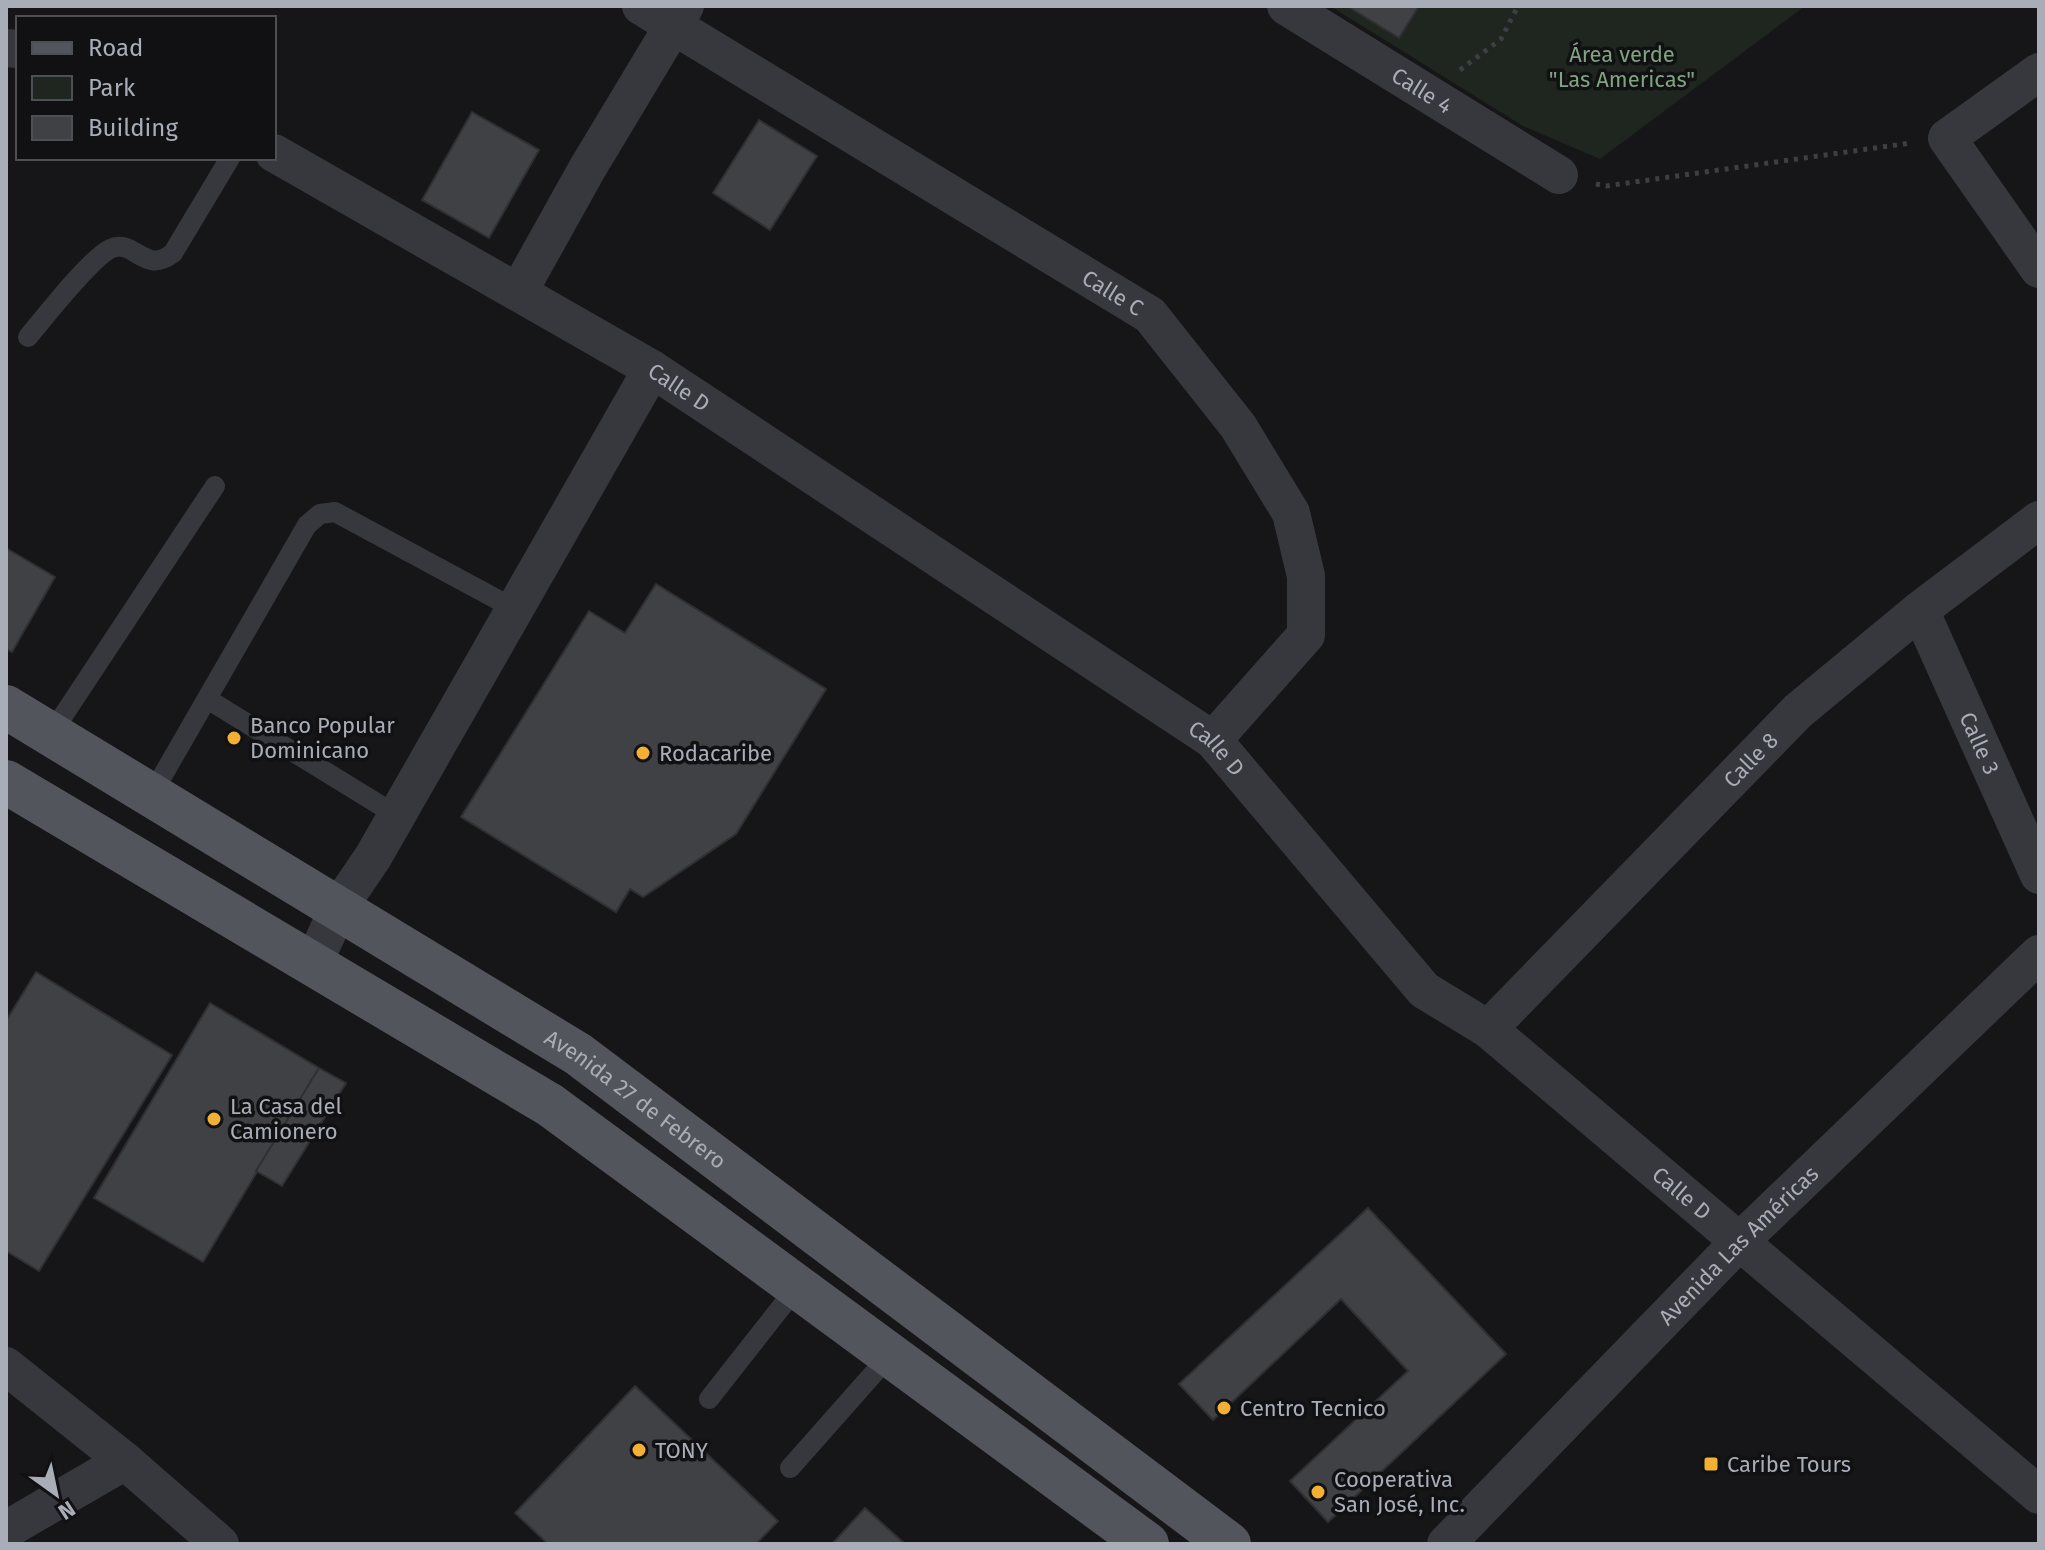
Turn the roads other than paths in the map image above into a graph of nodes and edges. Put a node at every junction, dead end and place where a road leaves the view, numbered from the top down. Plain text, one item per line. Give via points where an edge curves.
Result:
1 (641, 6) edge
2 (1286, 6) edge
3 (679, 15) edge
4 (2039, 72) edge
5 (276, 154) edge
6 (229, 160) edge
7 (1559, 175) road end
8 (2039, 269) edge
9 (519, 291) junction
10 (28, 337) dead end
11 (652, 369) junction
12 (215, 486) dead end
13 (2039, 520) edge
14 (515, 609) junction
15 (1920, 610) junction
16 (209, 700) junction
17 (6, 707) edge
18 (51, 734) junction
19 (1213, 740) junction
20 (6, 782) edge
21 (152, 794) junction
22 (396, 815) junction
23 (2039, 875) edge
24 (339, 907) junction
25 (2039, 954) edge
26 (313, 964) junction
27 (1488, 1029) junction
28 (1739, 1242) junction
29 (797, 1287) junction
30 (890, 1355) junction
31 (6, 1366) edge
32 (709, 1399) dead end
33 (125, 1461) junction
34 (790, 1468) dead end
35 (2039, 1495) edge
36 (6, 1530) edge
37 (220, 1544) edge
38 (1147, 1544) edge
39 (1229, 1544) edge
40 (1446, 1544) edge

1 - 3 street, Calle C
2 - 7 street, Calle 4
3 - 9 street
3 - 19 street, Calle C via 1150,315 1238,426 1291,513 1306,576 1306,635
4 - 8 street via 1947,138
5 - 9 street, Calle D
6 - 10 lane via 173,253 150,261 124,246 111,248
9 - 11 street, Calle D
11 - 14 street
11 - 19 street, Calle D
12 - 18 lane
13 - 15 street, Calle 8
14 - 16 lane via 335,512 320,514 307,525
14 - 22 street
15 - 23 street, Calle 3
15 - 27 street, Calle 8 via 1798,711
16 - 21 lane
16 - 22 lane
17 - 18 main road, Avenida 27 de Febrero
18 - 21 main road, Avenida 27 de Febrero
19 - 27 street, Calle D via 1424,990
20 - 26 main road
21 - 24 main road, Avenida 27 de Febrero
22 - 24 street
24 - 26 street
24 - 39 main road, Avenida 27 de Febrero via 578,1054
25 - 28 street, Avenida Las Américas
26 - 29 main road via 550,1105
27 - 28 street, Calle D
28 - 35 street, Calle D
28 - 40 street, Avenida Las Américas
29 - 30 main road
29 - 32 lane
30 - 34 lane
30 - 38 main road
31 - 33 street
33 - 36 street
33 - 37 street

